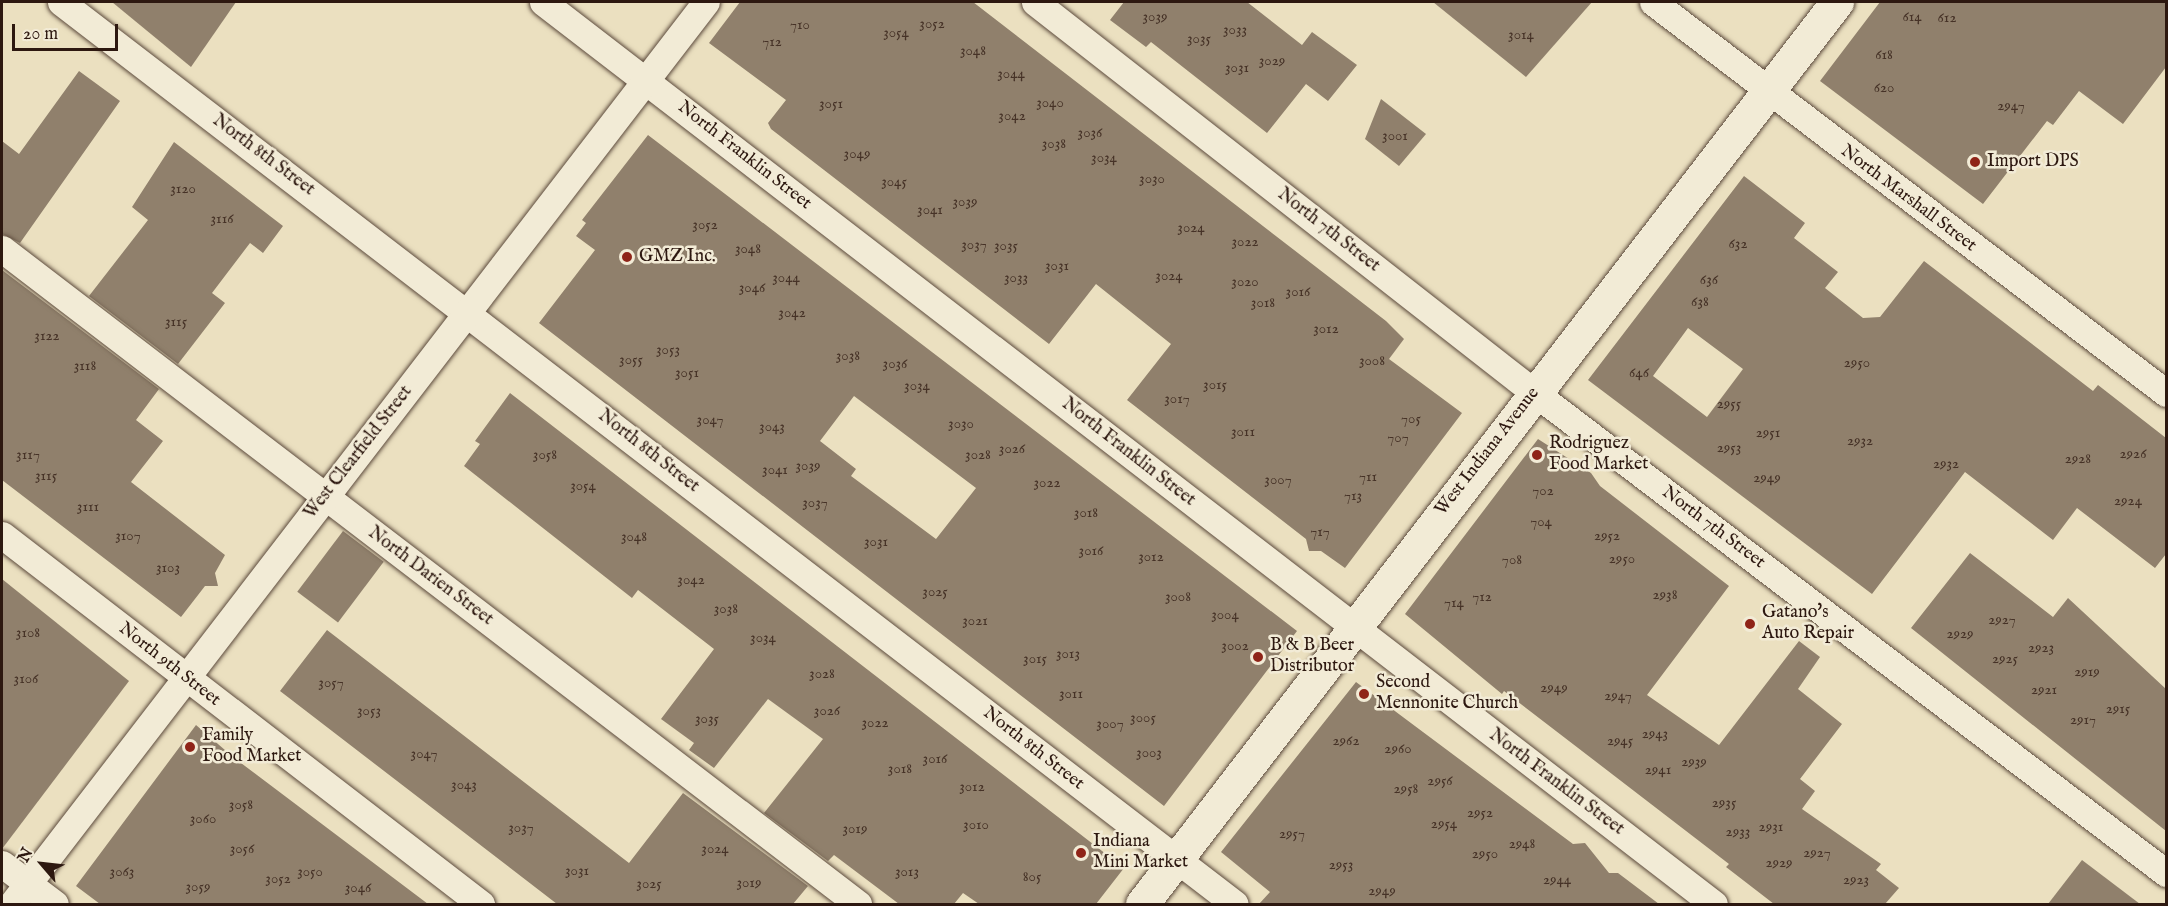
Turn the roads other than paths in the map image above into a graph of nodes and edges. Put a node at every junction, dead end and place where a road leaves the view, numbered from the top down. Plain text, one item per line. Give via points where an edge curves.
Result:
1 (61, 2) edge
2 (543, 2) edge
3 (706, 2) edge
4 (1035, 2) edge
5 (1653, 2) edge
6 (1837, 2) edge
7 (646, 80) junction
8 (1767, 92) junction
9 (2, 249) edge
10 (468, 313) junction
11 (1535, 393) junction
12 (2166, 393) edge
13 (324, 496) junction
14 (2, 535) edge
15 (1352, 627) junction
16 (185, 678) junction
17 (1177, 861) junction
18 (2, 864) edge
19 (2166, 873) edge
20 (20, 894) edge
21 (55, 904) edge
22 (481, 904) edge
23 (858, 904) edge
24 (1142, 904) edge
25 (1234, 904) edge
26 (1714, 904) edge

1 - 10 street, North 8th Street
2 - 7 street, North Franklin Street
3 - 7 street, West Clearfield Street
4 - 11 street, North 7th Street
5 - 8 street, North Marshall Street
6 - 8 street, West Indiana Avenue
7 - 10 street, West Clearfield Street
7 - 15 street, North Franklin Street
8 - 11 street, West Indiana Avenue
8 - 12 street, North Marshall Street
9 - 13 street, North Darien Street
10 - 13 street, West Clearfield Street
10 - 17 street, North 8th Street
11 - 15 street, West Indiana Avenue
11 - 19 street, North 7th Street
13 - 16 street, West Clearfield Street
13 - 23 street, North Darien Street
14 - 16 street, North 9th Street
15 - 17 street, West Indiana Avenue
15 - 26 street, North Franklin Street
16 - 20 street, West Clearfield Street
16 - 22 street, North 9th Street
17 - 24 street, West Indiana Avenue
17 - 25 street, North 8th Street
18 - 20 street
20 - 21 street

